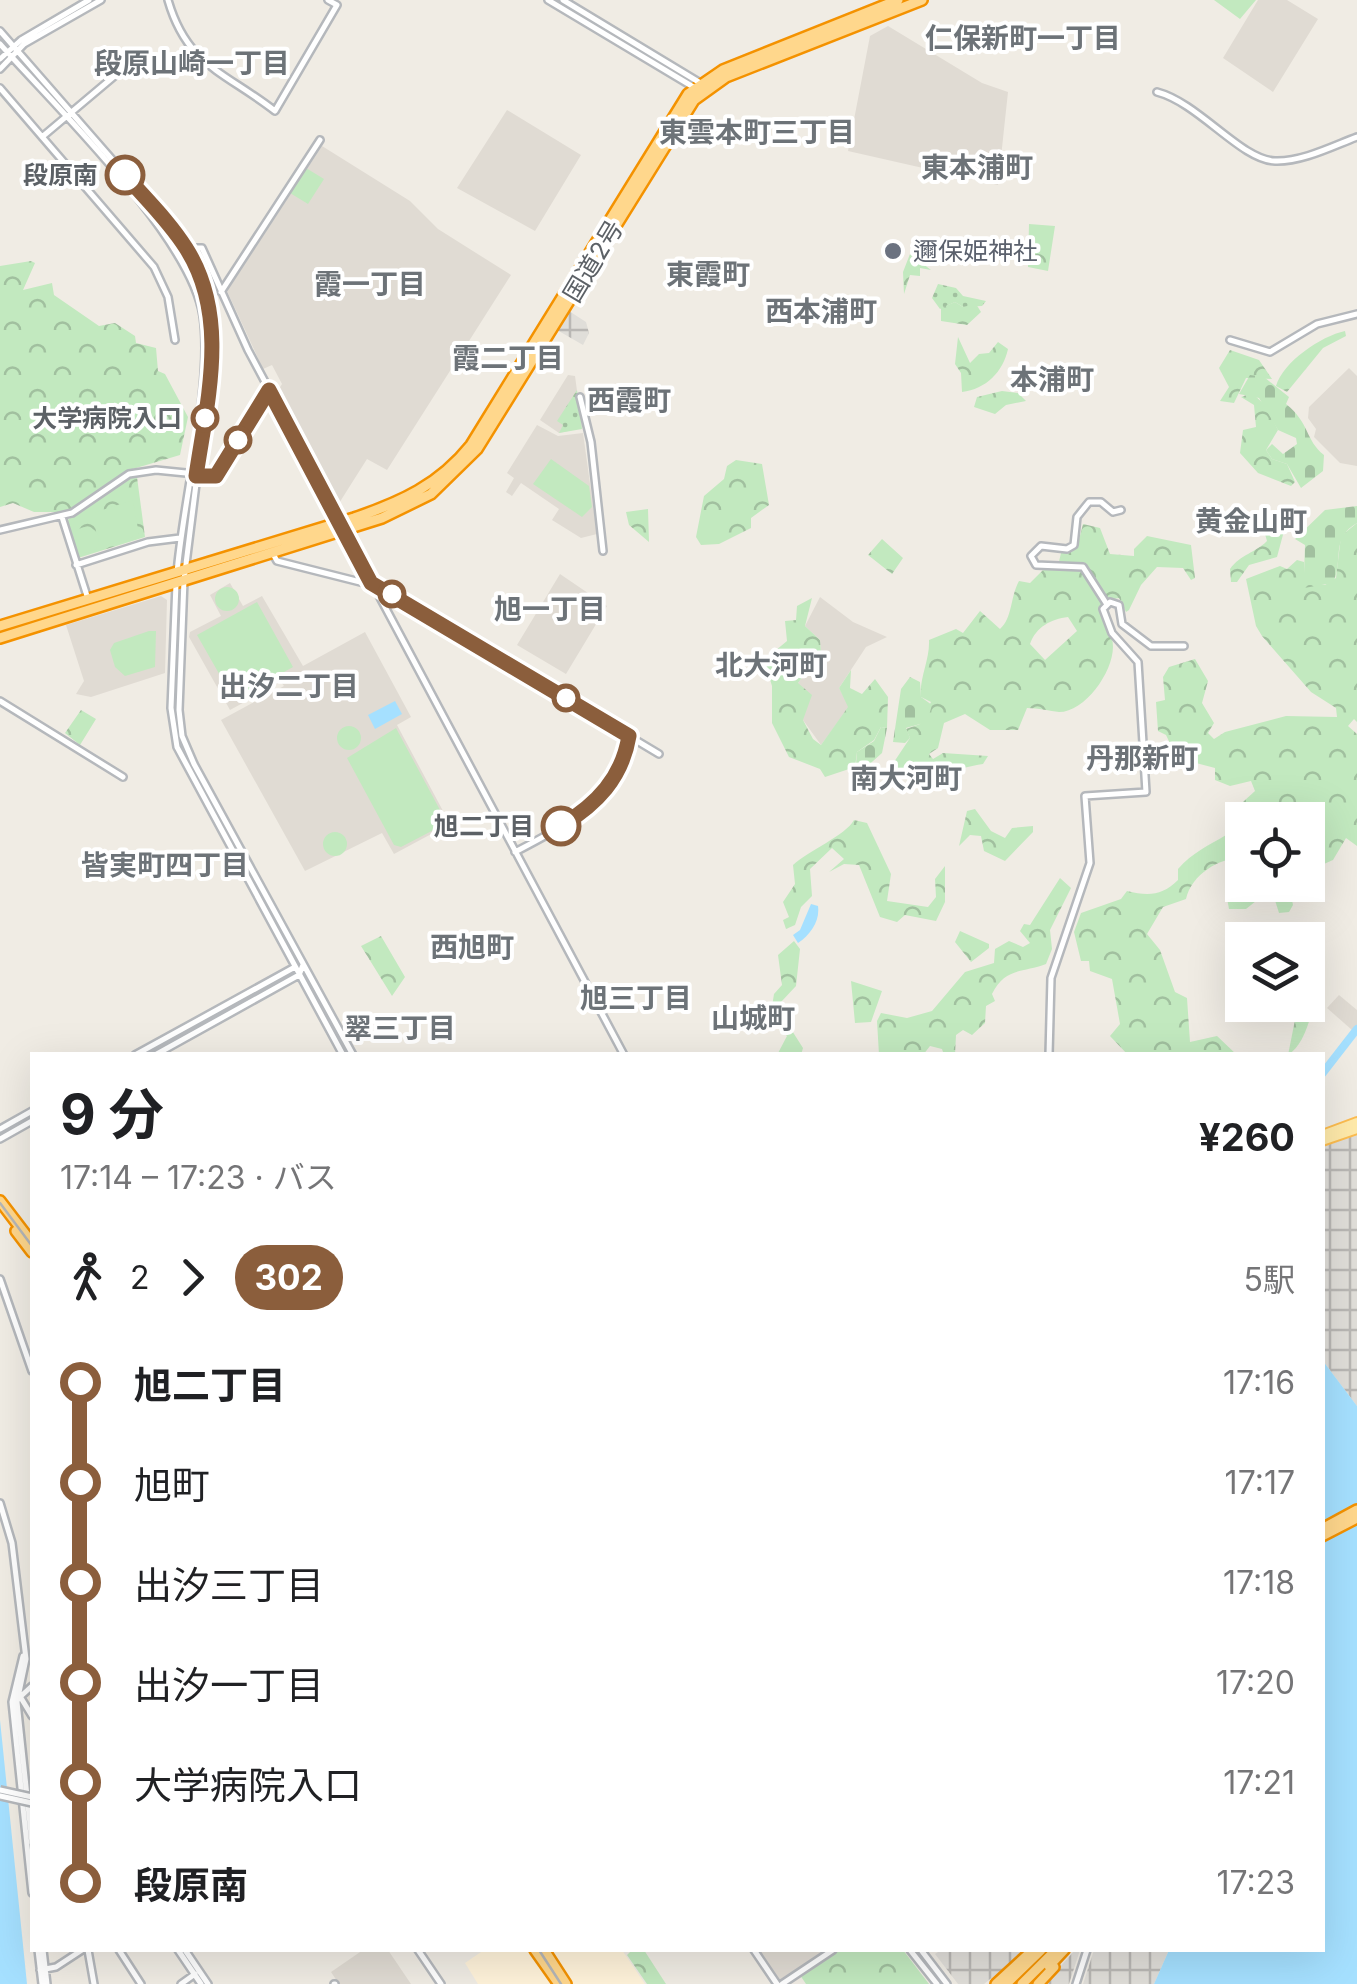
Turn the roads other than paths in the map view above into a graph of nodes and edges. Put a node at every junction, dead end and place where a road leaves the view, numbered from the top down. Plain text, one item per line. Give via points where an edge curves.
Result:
1 (69, 0) edge
2 (89, 0) edge
3 (100, 0) edge
4 (168, 0) edge
5 (328, 0) edge
6 (548, 0) edge
7 (563, 0) edge
8 (898, 0) edge
9 (922, 0) edge
10 (81, 8) junction
11 (0, 31) edge
12 (0, 44) edge
13 (16, 48) junction
14 (143, 52) dead end
15 (9, 54) junction
16 (0, 58) edge
17 (0, 69) edge
18 (0, 88) edge
19 (701, 88) junction
20 (1157, 92) dead end
21 (72, 114) junction
22 (64, 118) junction
23 (42, 137) junction
24 (1357, 137) edge
25 (320, 140) dead end
26 (186, 249) junction
27 (221, 292) junction
28 (1357, 314) edge
29 (175, 340) dead end
30 (1230, 340) dead end
31 (269, 390) junction
32 (580, 396) dead end
33 (192, 476) junction
34 (1122, 510) dead end
35 (62, 516) junction
36 (343, 526) junction
37 (0, 530) edge
38 (180, 538) junction
39 (271, 549) junction
40 (603, 552) dead end
41 (76, 564) junction
42 (180, 577) junction
43 (371, 583) junction
44 (88, 599) junction
45 (1106, 604) junction
46 (0, 626) edge
47 (0, 638) edge
48 (1184, 646) dead end
49 (0, 701) edge
50 (629, 736) junction
51 (659, 754) dead end
52 (123, 776) dead end
53 (515, 852) junction
54 (299, 966) junction
55 (299, 974) junction
56 (141, 1052) edge
57 (160, 1052) edge
58 (341, 1052) edge
59 (352, 1052) edge
60 (622, 1052) edge
61 (1048, 1052) edge
62 (30, 1112) edge
63 (30, 1122) edge
64 (1357, 1125) edge
65 (0, 1129) edge
66 (1325, 1137) edge
67 (0, 1139) edge
68 (0, 1200) edge
69 (0, 1210) edge
70 (30, 1240) edge
71 (30, 1249) edge
72 (0, 1279) edge
73 (30, 1365) edge
74 (0, 1504) edge
75 (1357, 1510) edge
76 (1357, 1518) edge
77 (1325, 1526) edge
78 (1325, 1534) edge
79 (24, 1654) junction
80 (18, 1680) junction
81 (30, 1688) edge
82 (18, 1697) junction
83 (30, 1713) edge
84 (0, 1793) edge
85 (30, 1800) edge
86 (30, 1822) edge
87 (30, 1865) edge
88 (41, 1952) edge
89 (81, 1952) edge
90 (86, 1952) edge
91 (120, 1952) edge
92 (183, 1952) edge
93 (183, 1952) edge
94 (419, 1952) edge
95 (538, 1952) edge
96 (545, 1952) edge
97 (755, 1952) edge
98 (829, 1952) edge
99 (912, 1952) edge
100 (923, 1952) edge
101 (1035, 1952) edge
102 (1035, 1952) edge
103 (1051, 1952) edge
104 (1065, 1952) edge
105 (1085, 1952) edge
106 (43, 1970) junction
107 (195, 1974) junction
108 (44, 1984) edge
109 (94, 1984) edge
110 (141, 1984) edge
111 (180, 1984) edge
112 (205, 1984) edge
113 (441, 1984) edge
114 (562, 1984) edge
115 (779, 1984) edge
116 (938, 1984) edge
117 (947, 1984) edge
118 (996, 1984) edge
119 (1006, 1984) edge
120 (1021, 1984) edge
121 (1034, 1984) edge
122 (1076, 1984) edge

1 - 10 street
2 - 10 street
3 - 10 street
4 - 5 street via 193,53 275,111 336,5
6 - 19 street
7 - 19 street
8 - 19 highway, 国道2号 via 723,70
9 - 19 highway
10 - 13 street
11 - 13 street
12 - 15 street
13 - 15 street
13 - 21 street
14 - 21 street
15 - 16 street
15 - 17 street
15 - 22 street
18 - 23 street
19 - 36 highway, 国道2号 via 678,106 462,455 419,492
20 - 24 street via 1189,104 1270,161
21 - 22 street
21 - 26 street
22 - 23 street
22 - 33 street via 164,232 196,288 204,351
23 - 29 street via 154,267
25 - 27 street
26 - 27 street via 202,248
26 - 33 street via 212,327 210,383
27 - 31 street
28 - 30 street via 1316,324 1270,352
31 - 33 street via 216,476
31 - 36 street
32 - 40 street via 592,442
33 - 35 street via 129,474
33 - 38 street
33 - 42 street
34 - 45 street via 1089,502 1076,517 1074,544 1041,546 1031,556 1036,566 1083,567
35 - 37 street
35 - 41 street
36 - 39 highway, 国道2号
36 - 43 street
38 - 41 street
38 - 42 street
39 - 42 highway, 国道2号
39 - 43 street via 277,561
41 - 44 street
42 - 44 highway, 国道2号
42 - 47 highway, 国道2号
42 - 54 street via 171,692 178,746
43 - 50 street
43 - 53 street
44 - 46 highway, 国道2号
45 - 48 street via 1119,605 1122,624 1151,646
45 - 61 street via 1112,633 1138,662 1146,792 1085,796 1090,863 1051,978
49 - 52 street
50 - 51 street
50 - 53 street via 622,764 594,804
53 - 60 street
54 - 55 street
54 - 56 street
54 - 59 street
55 - 57 street
55 - 58 street
62 - 65 street
63 - 67 street
64 - 66 main road
68 - 70 highway
69 - 71 highway
72 - 73 street
74 - 79 street via 12,1543
75 - 77 highway
76 - 78 highway
79 - 80 street
79 - 82 street
80 - 82 street
80 - 87 street via 12,1702
81 - 82 street
82 - 83 street
82 - 86 street
84 - 85 street, bridge
88 - 106 street
89 - 106 street
90 - 109 street
91 - 110 street
92 - 107 street
93 - 112 street
94 - 113 street
95 - 114 highway
96 - 114 highway
97 - 115 street
98 - 115 street
99 - 116 street
100 - 117 street
101 - 118 highway
102 - 119 highway
103 - 120 highway
104 - 121 highway
105 - 122 street
106 - 108 street
107 - 111 street
107 - 112 street

